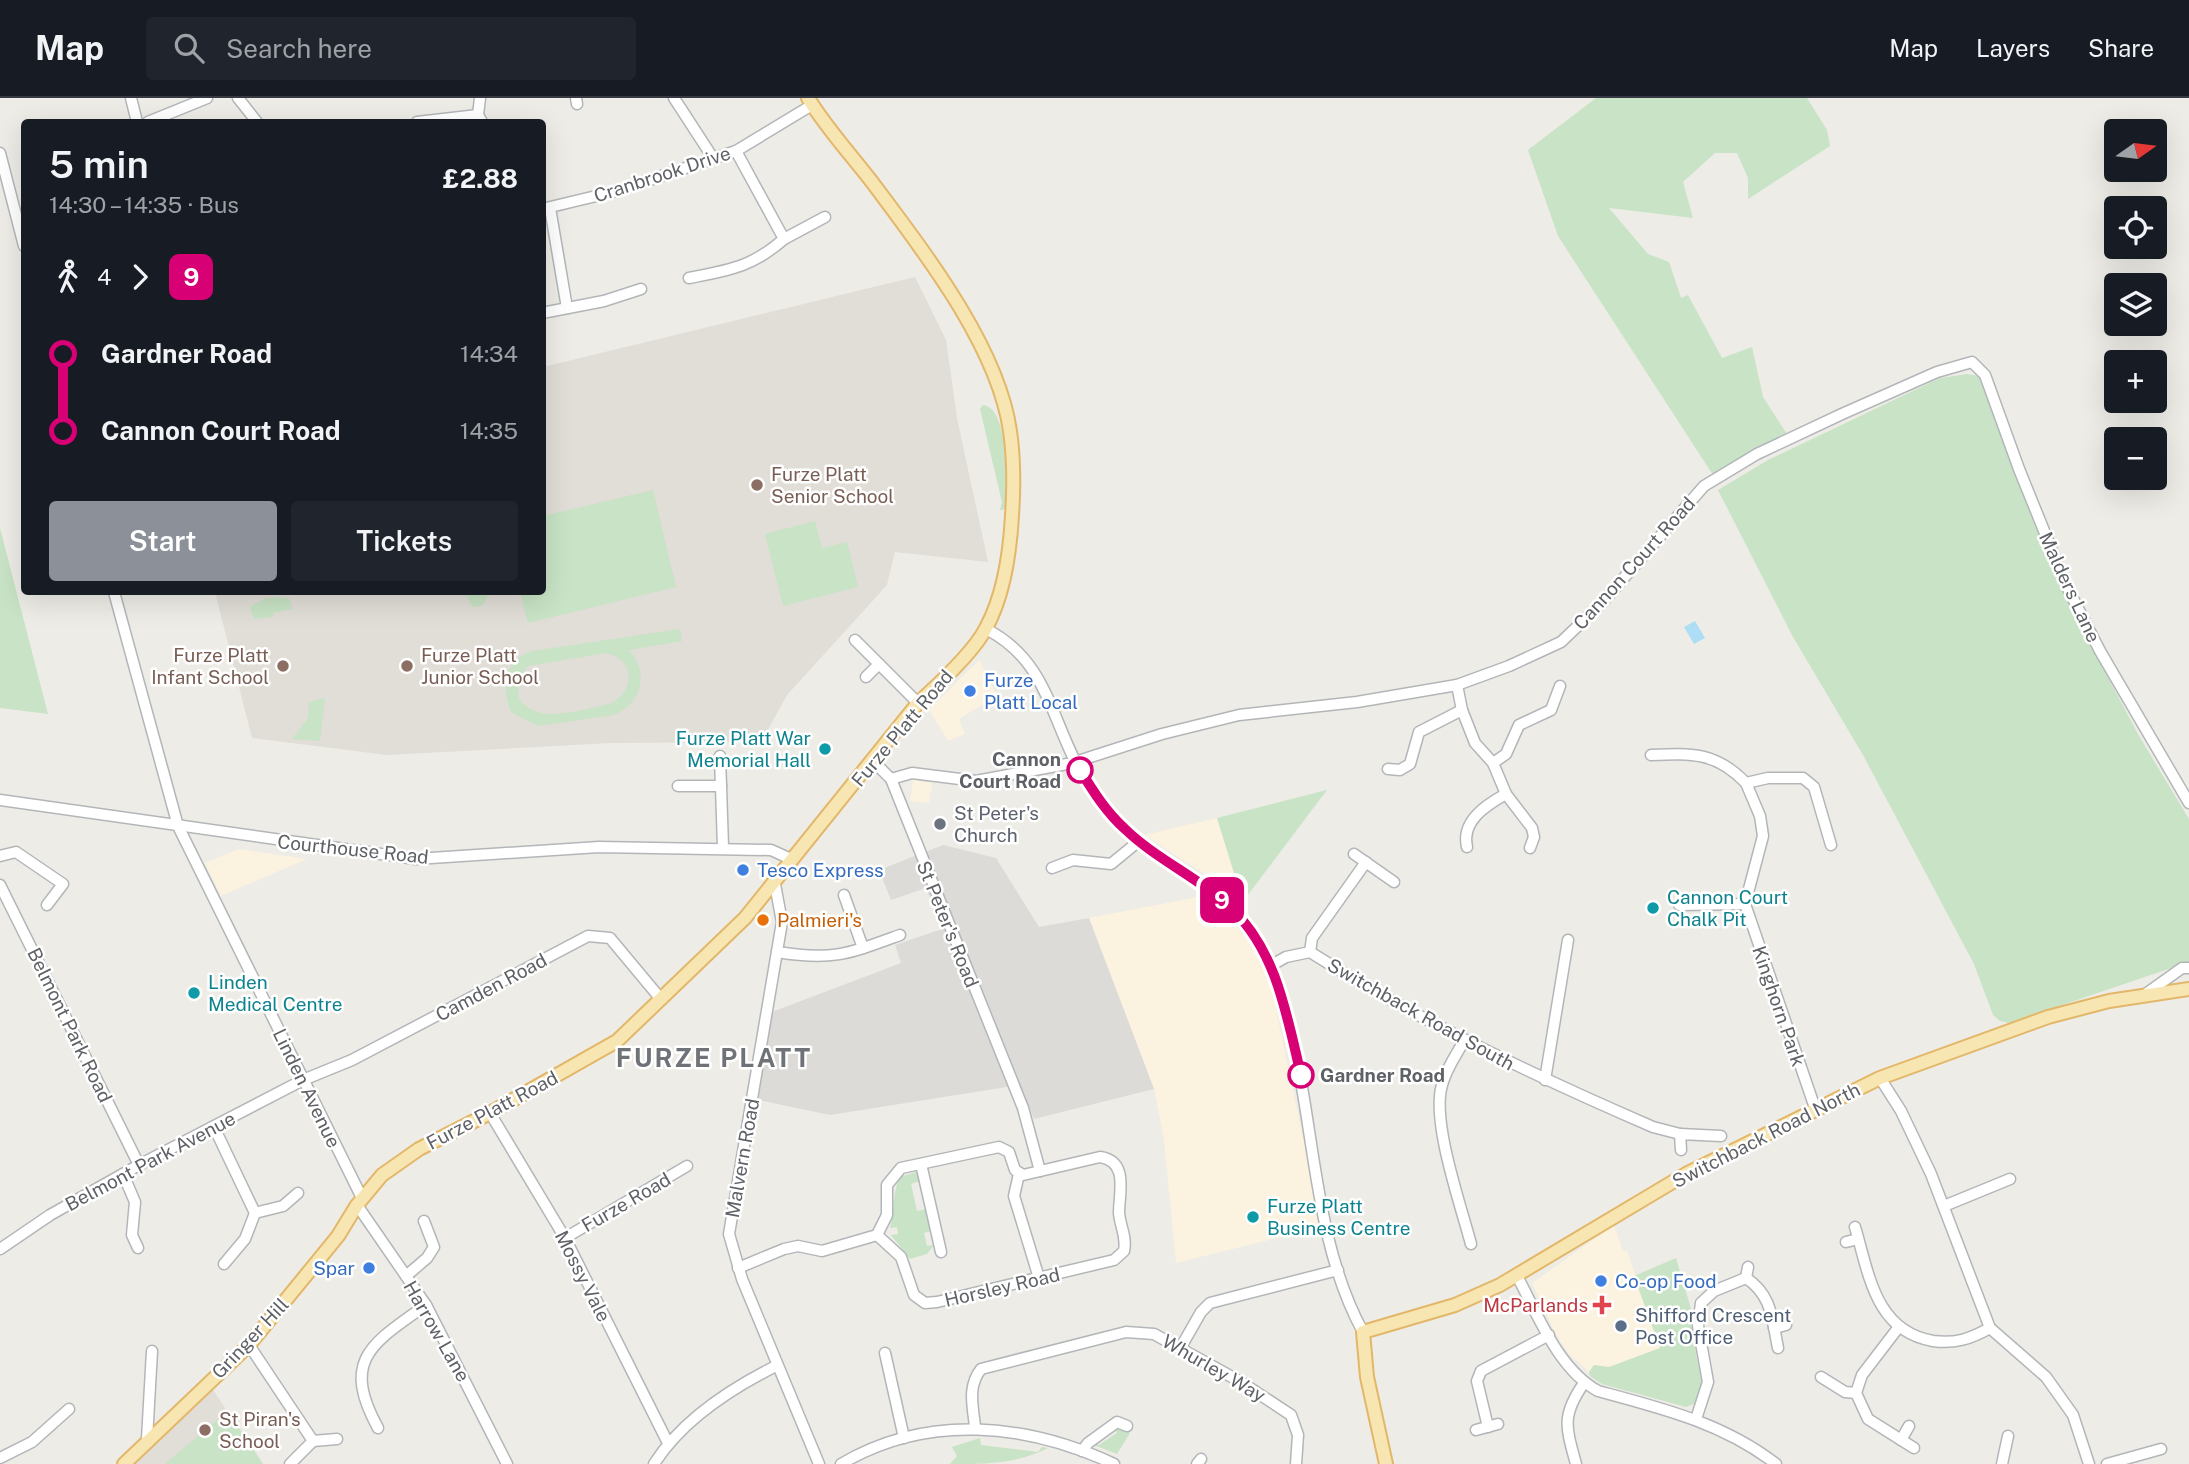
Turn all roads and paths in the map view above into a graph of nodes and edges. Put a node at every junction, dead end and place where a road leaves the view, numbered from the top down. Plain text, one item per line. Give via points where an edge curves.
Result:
1 (131, 98) edge
2 (207, 98) edge
3 (238, 98) edge
4 (480, 98) edge
5 (674, 98) edge
6 (810, 102) edge
7 (136, 119) edge
8 (155, 119) edge
9 (255, 119) edge
10 (480, 119) edge
11 (736, 151) junction
12 (0, 153) edge
13 (713, 158) junction
14 (546, 208) edge
15 (825, 217) dead end
16 (21, 234) edge
17 (785, 239) junction
18 (689, 278) dead end
19 (641, 289) dead end
20 (567, 308) junction
21 (546, 312) edge
22 (1972, 362) joint
23 (115, 595) edge
24 (986, 629) junction
25 (855, 640) dead end
26 (879, 664) junction
27 (866, 677) dead end
28 (1457, 685) junction
29 (1560, 686) dead end
30 (918, 702) junction
31 (1462, 710) junction
32 (1651, 755) dead end
33 (720, 756) dead end
34 (872, 760) junction
35 (1071, 763) junction
36 (1493, 763) junction
37 (1388, 769) dead end
38 (891, 779) junction
39 (1746, 783) junction
40 (678, 786) dead end
41 (721, 786) junction
42 (1506, 794) junction
43 (0, 800) edge
44 (2189, 803) edge
45 (178, 826) junction
46 (1139, 841) junction
47 (1831, 845) dead end
48 (1467, 847) dead end
49 (723, 848) junction
50 (1530, 848) dead end
51 (1354, 854) dead end
52 (0, 856) edge
53 (791, 859) junction
54 (1366, 862) junction
55 (1052, 868) dead end
56 (774, 879) junction
57 (1394, 882) dead end
58 (0, 885) edge
59 (844, 895) dead end
60 (1745, 904) junction
61 (47, 905) dead end
62 (1679, 905) dead end
63 (900, 935) dead end
64 (1568, 940) dead end
65 (863, 948) junction
66 (777, 952) junction
67 (1310, 952) junction
68 (1270, 966) junction
69 (2189, 968) edge
70 (2189, 989) edge
71 (2147, 993) junction
72 (660, 998) junction
73 (1464, 1041) junction
74 (1880, 1078) junction
75 (303, 1080) junction
76 (1545, 1080) junction
77 (1815, 1108) junction
78 (490, 1113) junction
79 (214, 1127) junction
80 (1680, 1134) junction
81 (1721, 1136) dead end
82 (1681, 1150) dead end
83 (921, 1164) junction
84 (139, 1165) junction
85 (687, 1166) dead end
86 (1040, 1171) junction
87 (123, 1174) junction
88 (1019, 1174) junction
89 (2010, 1179) dead end
90 (298, 1193) dead end
91 (359, 1201) junction
92 (1944, 1206) junction
93 (255, 1213) junction
94 (424, 1221) dead end
95 (1854, 1227) dead end
96 (877, 1235) junction
97 (565, 1238) junction
98 (1858, 1239) junction
99 (1846, 1242) dead end
100 (1471, 1244) dead end
101 (138, 1248) dead end
102 (0, 1249) edge
103 (942, 1252) dead end
104 (224, 1264) dead end
105 (1748, 1267) dead end
106 (738, 1268) junction
107 (1338, 1270) junction
108 (406, 1276) junction
109 (1517, 1276) junction
110 (1040, 1278) junction
111 (1746, 1278) junction
112 (426, 1305) junction
113 (1786, 1325) dead end
114 (1774, 1328) junction
115 (1898, 1328) junction
116 (1990, 1328) junction
117 (1363, 1332) junction
118 (1549, 1335) junction
119 (249, 1345) junction
120 (1181, 1347) junction
121 (1778, 1348) dead end
122 (152, 1351) dead end
123 (885, 1353) dead end
124 (776, 1366) junction
125 (1821, 1377) dead end
126 (1584, 1383) junction
127 (1856, 1393) junction
128 (65, 1416) dead end
129 (1696, 1419) junction
130 (1127, 1426) dead end
131 (1909, 1426) dead end
132 (975, 1427) junction
133 (378, 1428) dead end
134 (1476, 1430) dead end
135 (2008, 1436) dead end
136 (904, 1438) junction
137 (147, 1439) junction
138 (337, 1439) dead end
139 (1901, 1440) junction
140 (313, 1441) junction
141 (668, 1443) junction
142 (1914, 1448) dead end
143 (2161, 1449) dead end
144 (1082, 1451) junction
145 (0, 1458) edge
146 (1110, 1463) edge
147 (124, 1464) edge
148 (290, 1464) edge
149 (507, 1464) edge
150 (654, 1464) edge
151 (819, 1464) edge
152 (841, 1464) edge
153 (1296, 1464) edge
154 (1386, 1464) edge
155 (1576, 1464) edge
156 (1776, 1464) edge
157 (2002, 1464) edge
158 (2090, 1464) edge
159 (2107, 1464) edge

1 - 7 street
2 - 8 street
3 - 9 street
4 - 10 street
5 - 13 street
6 - 11 street, Cranbrook Drive
6 - 24 main road, Furze Platt Road via 967,317 1001,397 1010,429 1012,521 1003,582
11 - 13 street, Cranbrook Drive
11 - 17 street
12 - 16 street
13 - 14 street, Cranbrook Drive via 639,185
14 - 20 street
15 - 17 street
17 - 18 street via 763,258 738,269
19 - 20 street
20 - 21 street
22 - 28 street, Cannon Court Road via 1937,372 1842,414 1757,454 1704,486 1602,603 1561,642
22 - 44 street, Malders Lane via 1980,365 1985,375 2066,585
23 - 45 street, Linden Avenue
24 - 30 main road, Furze Platt Road
24 - 35 street via 1022,655 1044,687
25 - 26 street
26 - 27 street
26 - 30 street
28 - 31 street
28 - 35 street, Cannon Court Road via 1239,715
29 - 36 street via 1550,710 1519,726 1506,754
30 - 34 main road, Furze Platt Road
31 - 36 street via 1475,743
31 - 37 street via 1419,732 1410,764 1400,770
32 - 39 street via 1692,754 1712,759 1730,766
33 - 41 street
34 - 38 street, St Peter's Road
34 - 53 main road, Furze Platt Road
35 - 38 street, Cannon Court Road via 976,781 912,773
35 - 46 street via 1102,804
36 - 42 street
38 - 86 street, St Peter's Road via 1029,1123
39 - 47 street via 1803,778 1814,787
39 - 60 street via 1763,836
40 - 41 street
41 - 49 street
42 - 48 street via 1482,808 1468,829
42 - 50 street via 1532,828
43 - 45 street, Courthouse Road
45 - 49 street, Courthouse Road via 416,859 599,847
45 - 75 street, Linden Avenue
46 - 55 street via 1111,864 1073,860
46 - 68 street via 1234,910
49 - 53 street, Courthouse Road via 771,850
51 - 54 street
52 - 61 street via 16,852 63,884
53 - 56 main road, Furze Platt Road
54 - 57 street
54 - 67 street via 1312,938
56 - 66 street, Malvern Road via 782,922
56 - 72 main road, Furze Platt Road via 745,918
58 - 84 street, Belmont Park Road
59 - 65 street
60 - 62 street
60 - 77 street, Kinghorn Park
63 - 65 street
64 - 76 street
65 - 66 street via 814,958
66 - 106 street, Malvern Road via 729,1234
67 - 68 street, Switchback Road South
67 - 73 street, Switchback Road South
68 - 107 street via 1284,1000 1303,1084
69 - 71 street via 2182,968
70 - 71 main road, Switchback Road North
71 - 74 main road, Switchback Road North via 2049,1017
72 - 75 street, Camden Road via 610,938 589,936 352,1060
72 - 78 main road, Furze Platt Road via 617,1041
73 - 76 street, Switchback Road South
73 - 100 street via 1441,1086 1440,1104 1443,1134
74 - 77 main road, Switchback Road North
74 - 92 street via 1901,1111
75 - 79 street, Belmont Park Avenue
75 - 91 street, Linden Avenue
76 - 80 street, Switchback Road South via 1653,1127
77 - 109 main road, Switchback Road North via 1686,1174
78 - 91 main road, Furze Platt Road via 419,1149 382,1175
78 - 97 street, Mossy Vale
79 - 84 street, Belmont Park Avenue
79 - 93 street
80 - 81 street, Switchback Road South
80 - 82 street
83 - 88 street via 1002,1147
83 - 96 street via 894,1173 887,1185 887,1215
83 - 103 street
84 - 87 street, Belmont Park Avenue
85 - 97 street, Furze Road
86 - 88 street
86 - 110 street, Horsley Road via 1100,1157 1113,1161 1123,1191 1119,1213 1125,1245 1114,1260
87 - 101 street via 135,1202 132,1235
87 - 102 street, Belmont Park Avenue
88 - 110 street via 1014,1196
89 - 92 street
90 - 93 street via 283,1206
91 - 108 street, Harrow Lane
91 - 119 main road, Gringer Hill via 338,1236
92 - 116 street
93 - 104 street via 245,1240
94 - 108 street via 434,1247
95 - 98 street
96 - 106 street via 822,1251 798,1246 784,1249
96 - 110 street, Horsley Road via 901,1257 914,1295 925,1303
97 - 141 street, Mossy Vale
98 - 99 street
98 - 115 street via 1881,1306
105 - 111 street
106 - 124 street, Malvern Road
107 - 117 street
107 - 120 street via 1210,1303
108 - 112 street, Harrow Lane
109 - 117 main road, Switchback Road North via 1455,1305
109 - 118 street
111 - 114 street via 1761,1288
111 - 129 street via 1714,1291 1701,1303 1698,1326 1708,1382
112 - 133 street via 375,1341 361,1365 367,1409
112 - 149 street, Harrow Lane
113 - 114 street
114 - 121 street
115 - 116 street via 1947,1343 1968,1340
115 - 127 street via 1862,1375
116 - 158 street via 2046,1377 2073,1415
117 - 154 main road via 1367,1377
118 - 126 street
118 - 134 street via 1481,1371 1477,1381 1493,1426
119 - 137 main road, Gringer Hill
119 - 140 street
120 - 132 street, Whurley Way via 1154,1334 1126,1332 981,1369 971,1392
120 - 153 street, Whurley Way via 1291,1415 1298,1435
122 - 137 street
123 - 136 street
124 - 141 street via 737,1386
124 - 151 street, Malvern Road
125 - 127 street via 1845,1392
126 - 129 street
126 - 155 street via 1567,1415
127 - 139 street via 1868,1419
128 - 145 street via 32,1442
129 - 156 street via 1748,1444
130 - 144 street via 1117,1422
131 - 139 street
132 - 136 street
132 - 144 street via 1029,1435
135 - 157 street
136 - 152 street
137 - 147 main road, Gringer Hill
138 - 140 street
139 - 142 street
140 - 148 street
141 - 150 street
143 - 159 street
144 - 146 street

